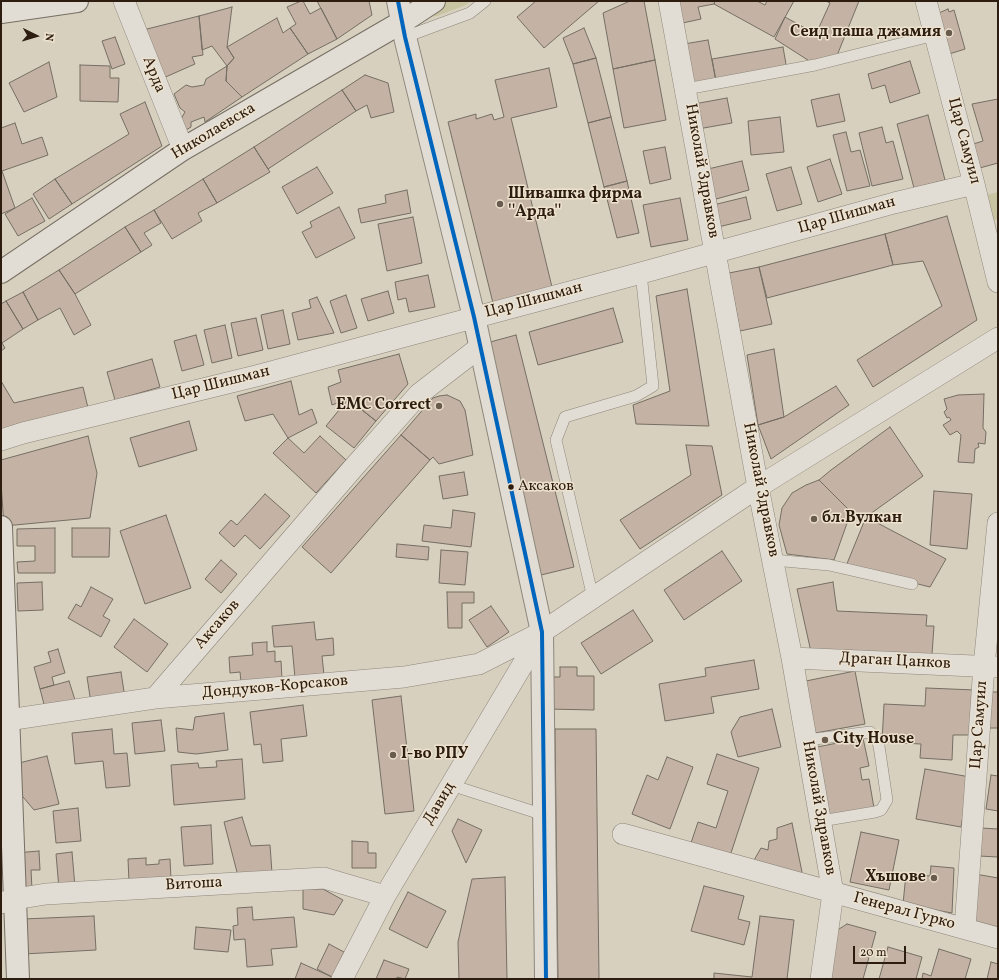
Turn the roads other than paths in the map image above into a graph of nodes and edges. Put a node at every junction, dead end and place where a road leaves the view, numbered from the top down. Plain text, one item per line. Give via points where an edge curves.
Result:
1 (78, 1) edge
2 (124, 1) edge
3 (398, 1) edge
4 (434, 1) edge
5 (485, 1) edge
6 (669, 1) edge
7 (926, 1) edge
8 (45, 3) edge
9 (1, 12) edge
10 (404, 30) junction
11 (935, 35) junction
12 (686, 89) junction
13 (183, 149) junction
14 (974, 184) junction
15 (716, 252) junction
16 (1, 272) edge
17 (641, 273) junction
18 (998, 282) edge
19 (474, 317) junction
20 (998, 338) edge
21 (480, 347) junction
22 (1, 440) edge
23 (758, 487) junction
24 (998, 523) edge
25 (1, 527) edge
26 (773, 560) junction
27 (912, 584) dead end
28 (593, 598) junction
29 (542, 632) junction
30 (792, 658) junction
31 (991, 667) edge
32 (155, 698) junction
33 (5, 720) edge
34 (807, 740) junction
35 (451, 784) junction
36 (544, 815) junction
37 (821, 821) junction
38 (623, 834) dead end
39 (833, 893) junction
40 (385, 896) junction
41 (8, 901) edge
42 (965, 928) junction
43 (998, 938) edge
44 (18, 979) edge
45 (342, 979) edge
46 (546, 979) edge
47 (821, 979) edge

1 - 8 main road
2 - 13 street, Арда
3 - 10 main road
4 - 10 main road, Николаевска
5 - 10 lane via 470,13
6 - 12 street, Николай Здравков
7 - 11 street, Цар Самуил
8 - 9 main road
10 - 13 main road, Николаевска
10 - 19 main road
11 - 12 lane via 815,65
11 - 14 street, Цар Самуил
12 - 15 street, Николай Здравков
13 - 16 main road, Николаевска
14 - 15 street, Цар Шишман via 894,203
14 - 18 street, Цар Самуил
15 - 17 street, Цар Шишман
15 - 23 street, Николай Здравков
17 - 19 street, Цар Шишман
17 - 28 lane via 653,386 636,396 565,417 556,440
19 - 21 main road
19 - 22 street, Цар Шишман via 256,376
20 - 23 street, Дондуков-Корсаков
21 - 29 main road
21 - 32 street, Аксаков via 419,394
23 - 26 street, Николай Здравков
23 - 28 street, Дондуков-Корсаков
24 - 31 street, Цар Самуил
25 - 33 main road
26 - 27 lane via 829,565
26 - 30 street, Николай Здравков
28 - 29 street, Дондуков-Корсаков
29 - 32 street, Дондуков-Корсаков via 479,664 404,677
29 - 35 street, Давид
29 - 36 main road
30 - 31 street, Драган Цанков
30 - 34 street, Николай Здравков
31 - 42 street, Цар Самуил
32 - 33 street, Дондуков-Корсаков
33 - 41 main road
34 - 37 street, Николай Здравков
34 - 37 lane via 870,732 876,737 879,746 887,800 882,810
35 - 36 lane
35 - 40 street, Давид
36 - 46 main road
37 - 39 street, Николай Здравков
38 - 39 street, Генерал Гурко
39 - 42 street, Генерал Гурко
39 - 47 street, Николай Здравков
40 - 41 street, Витоша via 324,878 46,894
40 - 45 street, Давид
41 - 44 main road
42 - 43 street, Генерал Гурко

